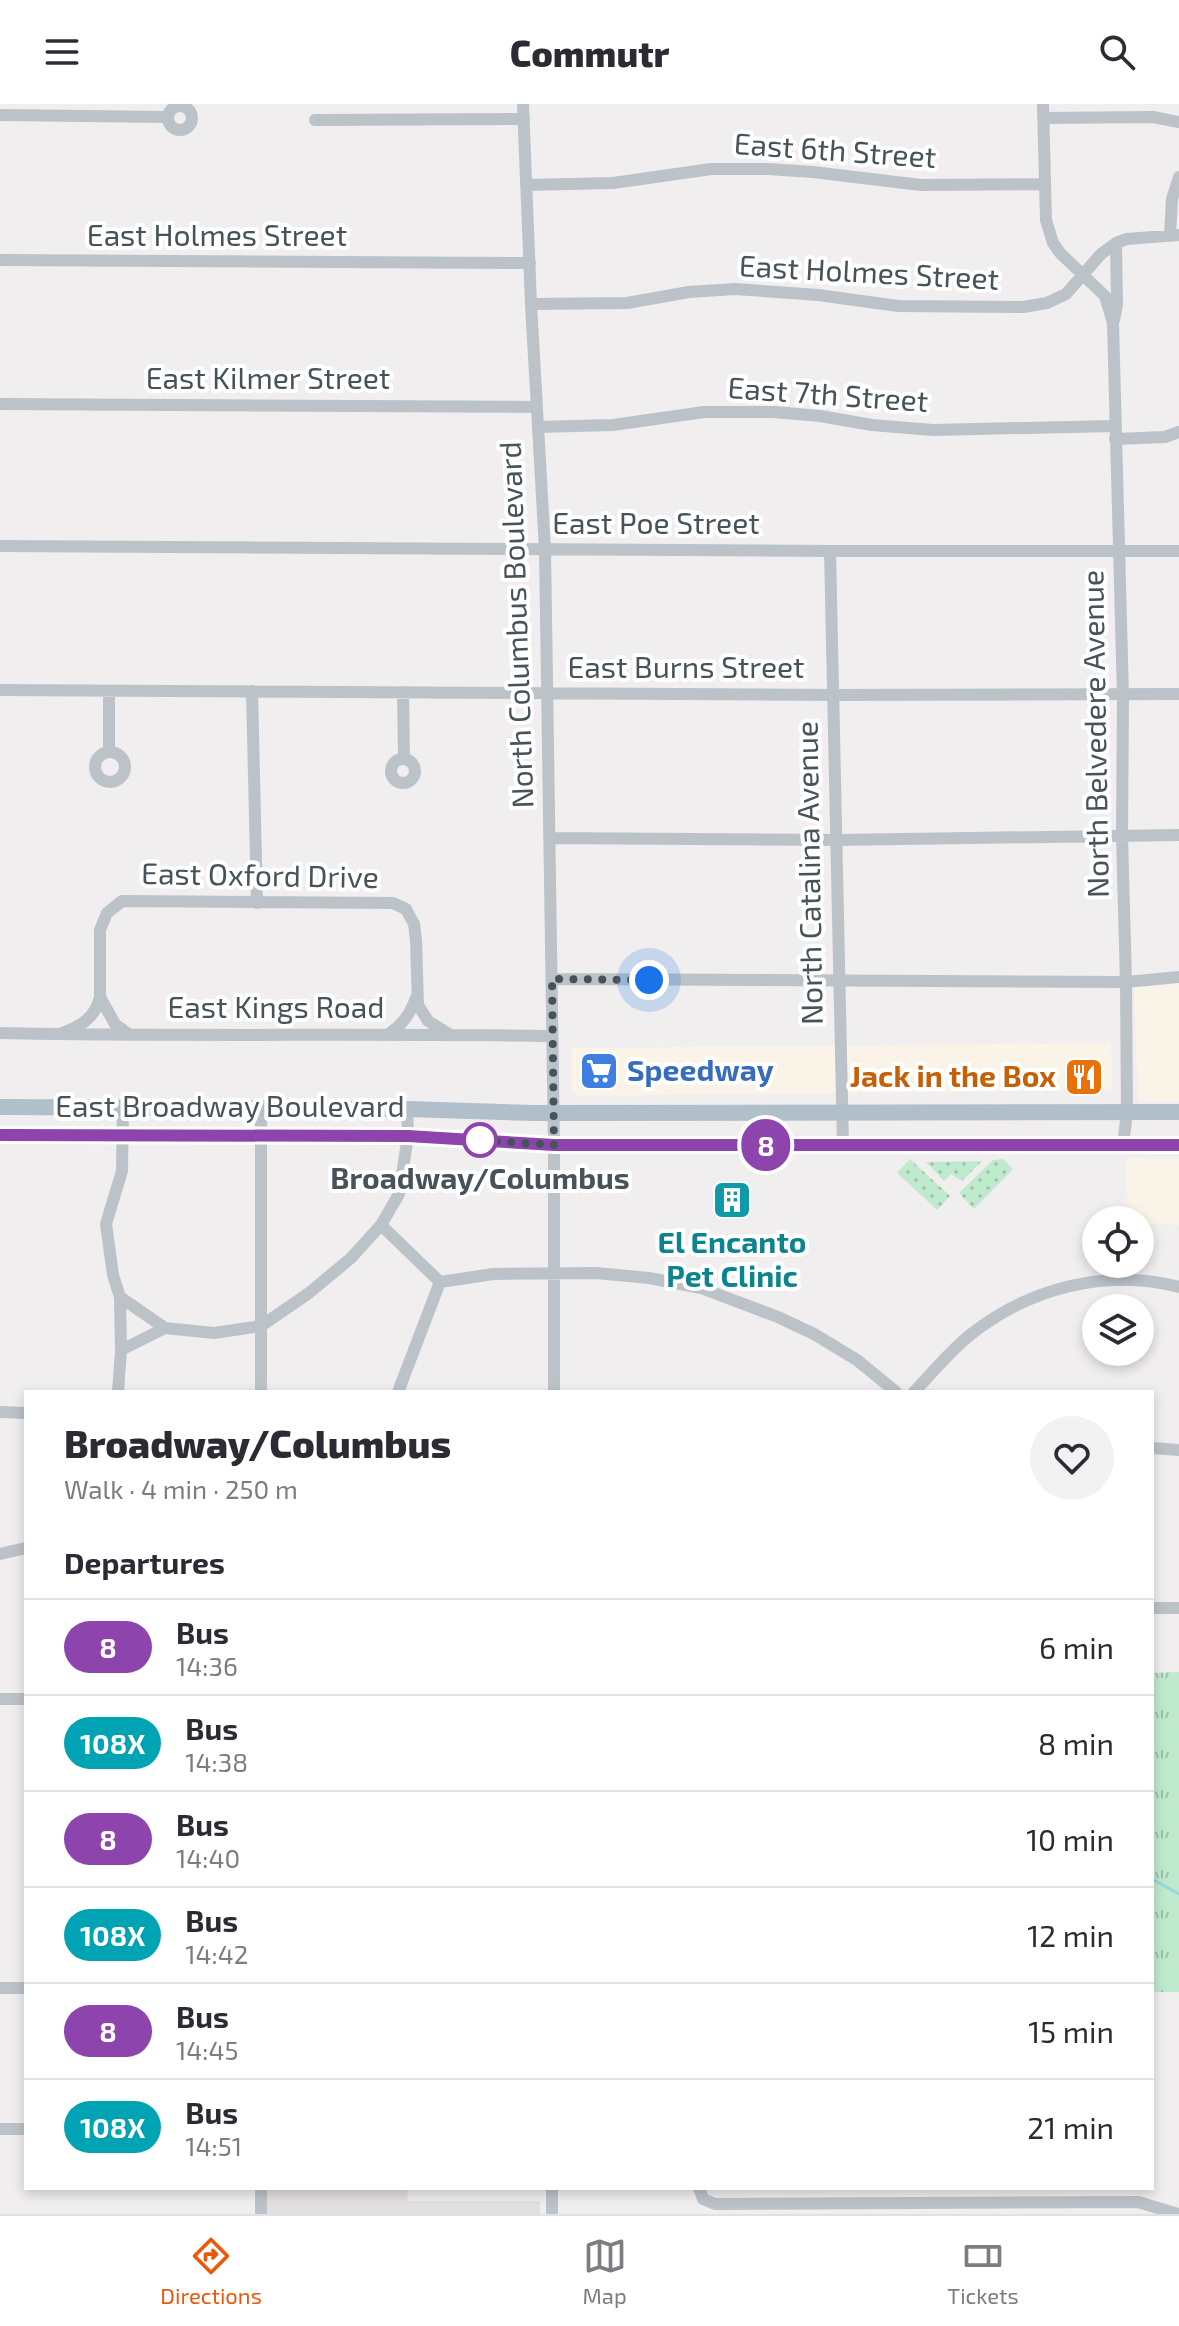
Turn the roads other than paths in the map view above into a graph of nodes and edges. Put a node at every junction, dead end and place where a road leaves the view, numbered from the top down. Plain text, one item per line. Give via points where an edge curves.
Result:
1 (523, 104) edge
2 (1043, 104) edge
3 (0, 115) edge
4 (167, 117) dead end
5 (1043, 118) junction
6 (524, 119) junction
7 (315, 120) dead end
8 (1179, 122) edge
9 (1179, 177) edge
10 (1044, 184) junction
11 (526, 185) junction
12 (1175, 235) edge
13 (1116, 243) junction
14 (0, 260) edge
15 (530, 263) junction
16 (1083, 273) junction
17 (531, 304) junction
18 (1113, 323) junction
19 (0, 404) edge
20 (537, 407) junction
21 (538, 427) junction
22 (1115, 432) junction
23 (1179, 432) edge
24 (0, 546) edge
25 (545, 549) junction
26 (830, 551) junction
27 (1179, 551) edge
28 (1120, 552) junction
29 (0, 690) edge
30 (109, 691) junction
31 (252, 691) junction
32 (403, 692) junction
33 (547, 693) junction
34 (1179, 694) edge
35 (832, 695) junction
36 (1123, 696) junction
37 (109, 752) dead end
38 (404, 759) dead end
39 (1179, 835) edge
40 (1122, 836) junction
41 (549, 838) junction
42 (836, 840) junction
43 (257, 903) junction
44 (1179, 977) edge
45 (552, 979) junction
46 (838, 980) junction
47 (1126, 982) junction
48 (100, 997) junction
49 (416, 998) junction
50 (0, 1033) edge
51 (60, 1034) junction
52 (389, 1034) junction
53 (449, 1034) junction
54 (130, 1035) junction
55 (552, 1036) junction
56 (0, 1107) edge
57 (123, 1108) junction
58 (261, 1108) junction
59 (407, 1109) junction
60 (1179, 1112) edge
61 (552, 1113) junction
62 (843, 1113) junction
63 (1127, 1113) junction
64 (0, 1135) edge
65 (123, 1135) junction
66 (261, 1136) junction
67 (408, 1136) junction
68 (554, 1145) junction
69 (843, 1145) junction
70 (1123, 1145) junction
71 (1179, 1145) edge
72 (381, 1225) junction
73 (554, 1273) junction
74 (440, 1282) junction
75 (1179, 1287) edge
76 (120, 1297) junction
77 (261, 1326) junction
78 (165, 1328) junction
79 (121, 1350) junction
80 (118, 1390) edge
81 (261, 1390) edge
82 (399, 1390) edge
83 (554, 1390) edge
84 (894, 1390) edge
85 (916, 1390) edge
86 (0, 1412) edge
87 (24, 1413) edge
88 (1154, 1448) edge
89 (1179, 1450) edge
90 (24, 1548) edge
91 (0, 1554) edge
92 (1154, 1608) edge
93 (1179, 1608) edge
94 (0, 1699) edge
95 (24, 1699) edge
96 (0, 1988) edge
97 (24, 1988) edge
98 (0, 2129) edge
99 (24, 2129) edge
100 (261, 2190) edge
101 (552, 2190) edge
102 (1059, 2190) edge
103 (701, 2198) edge
104 (1059, 2203) junction
105 (800, 2209) edge
106 (261, 2214) edge
107 (552, 2214) edge
108 (1178, 2214) edge

1 - 6 street, North Columbus Boulevard
2 - 5 street, North Belvedere Avenue
3 - 4 street
5 - 8 street via 1153,117
5 - 10 street, North Belvedere Avenue
6 - 7 street
6 - 11 street, North Columbus Boulevard
9 - 12 street via 1172,199
10 - 11 street, East 6th Street via 921,185 739,169 613,183
10 - 16 street, North Belvedere Avenue via 1053,243
11 - 15 street, North Columbus Boulevard
12 - 13 street
13 - 16 street, East Holmes Street
13 - 18 street, North Belvedere Avenue
14 - 15 street, East Holmes Street
15 - 17 street, North Columbus Boulevard
16 - 17 street, East Holmes Street via 1066,294 1023,307 898,306 735,289 627,303
16 - 18 street, North Belvedere Avenue via 1105,296
17 - 20 street, North Columbus Boulevard
18 - 22 street, North Belvedere Avenue
19 - 20 street, East Kilmer Street
20 - 21 street, North Columbus Boulevard
21 - 22 street, East 7th Street via 613,425 704,412 774,412 933,430
21 - 25 street, North Columbus Boulevard
22 - 23 street, East 7th Street via 1165,437
22 - 28 street, North Belvedere Avenue
24 - 25 street, East Poe Street
25 - 26 street, East Poe Street
25 - 33 street, North Columbus Boulevard
26 - 28 street, East Poe Street
26 - 35 street, North Catalina Avenue
27 - 28 street, East Poe Street
28 - 36 street, North Belvedere Avenue
29 - 30 street, East Burns Street
30 - 31 street, East Burns Street
30 - 37 street
31 - 32 street, East Burns Street
31 - 43 street
32 - 33 street, East Burns Street
32 - 38 street
33 - 35 street, East Burns Street
33 - 41 street, North Columbus Boulevard
34 - 36 street, East Burns Street
35 - 36 street, East Burns Street
35 - 42 street, North Catalina Avenue
36 - 40 street, North Belvedere Avenue
39 - 40 street
40 - 42 street
40 - 47 street, North Belvedere Avenue
41 - 42 street
41 - 45 street, North Columbus Boulevard
42 - 46 street, North Catalina Avenue
43 - 48 street, East Oxford Drive via 122,901 107,913 100,930
43 - 49 street, East Oxford Drive via 393,903 406,909 416,940
44 - 47 street
45 - 46 street
45 - 55 street, North Columbus Boulevard
46 - 47 street
46 - 62 street, North Catalina Avenue
47 - 63 street, North Belvedere Avenue
48 - 51 street via 87,1021
48 - 54 street via 115,1024
49 - 52 street via 401,1026
49 - 53 street via 428,1021
50 - 51 street, East Kings Road
51 - 54 street, East Kings Road
52 - 53 street, East Kings Road
52 - 54 street, East Kings Road
53 - 55 street, East Kings Road
55 - 61 street, North Columbus Boulevard
56 - 57 main road, East Broadway Boulevard
57 - 58 main road, East Broadway Boulevard
57 - 65 street
58 - 59 main road, East Broadway Boulevard
58 - 66 street
59 - 61 main road, East Broadway Boulevard
59 - 67 street
60 - 63 main road, East Broadway Boulevard
61 - 62 main road, East Broadway Boulevard
61 - 68 street, North Columbus Boulevard
62 - 63 main road, East Broadway Boulevard
62 - 69 street, North Catalina Avenue
63 - 70 street, North Belvedere Avenue
64 - 65 main road, East Broadway Boulevard
65 - 66 main road, East Broadway Boulevard
65 - 76 street via 122,1171 106,1224
66 - 67 main road, East Broadway Boulevard
66 - 77 street
67 - 68 main road, East Broadway Boulevard
67 - 72 street via 399,1194
68 - 69 main road, East Broadway Boulevard
68 - 73 street, North Columbus Boulevard
69 - 70 main road, East Broadway Boulevard
70 - 71 main road, East Broadway Boulevard
72 - 74 street
72 - 77 street via 351,1258
73 - 74 street
73 - 83 street, North Columbus Boulevard
73 - 84 street via 649,1278 709,1291 814,1334
74 - 82 street
75 - 85 street via 1125,1278 1039,1295 969,1336
76 - 78 street
76 - 79 street
77 - 78 street via 214,1333
77 - 81 street
78 - 79 street
79 - 80 street
86 - 87 street
88 - 89 street
90 - 91 street
92 - 93 street
94 - 95 street
96 - 97 street
98 - 99 street
100 - 106 street
101 - 107 street
102 - 104 street
103 - 105 street via 715,2204
104 - 105 street
104 - 108 street via 1138,2202

